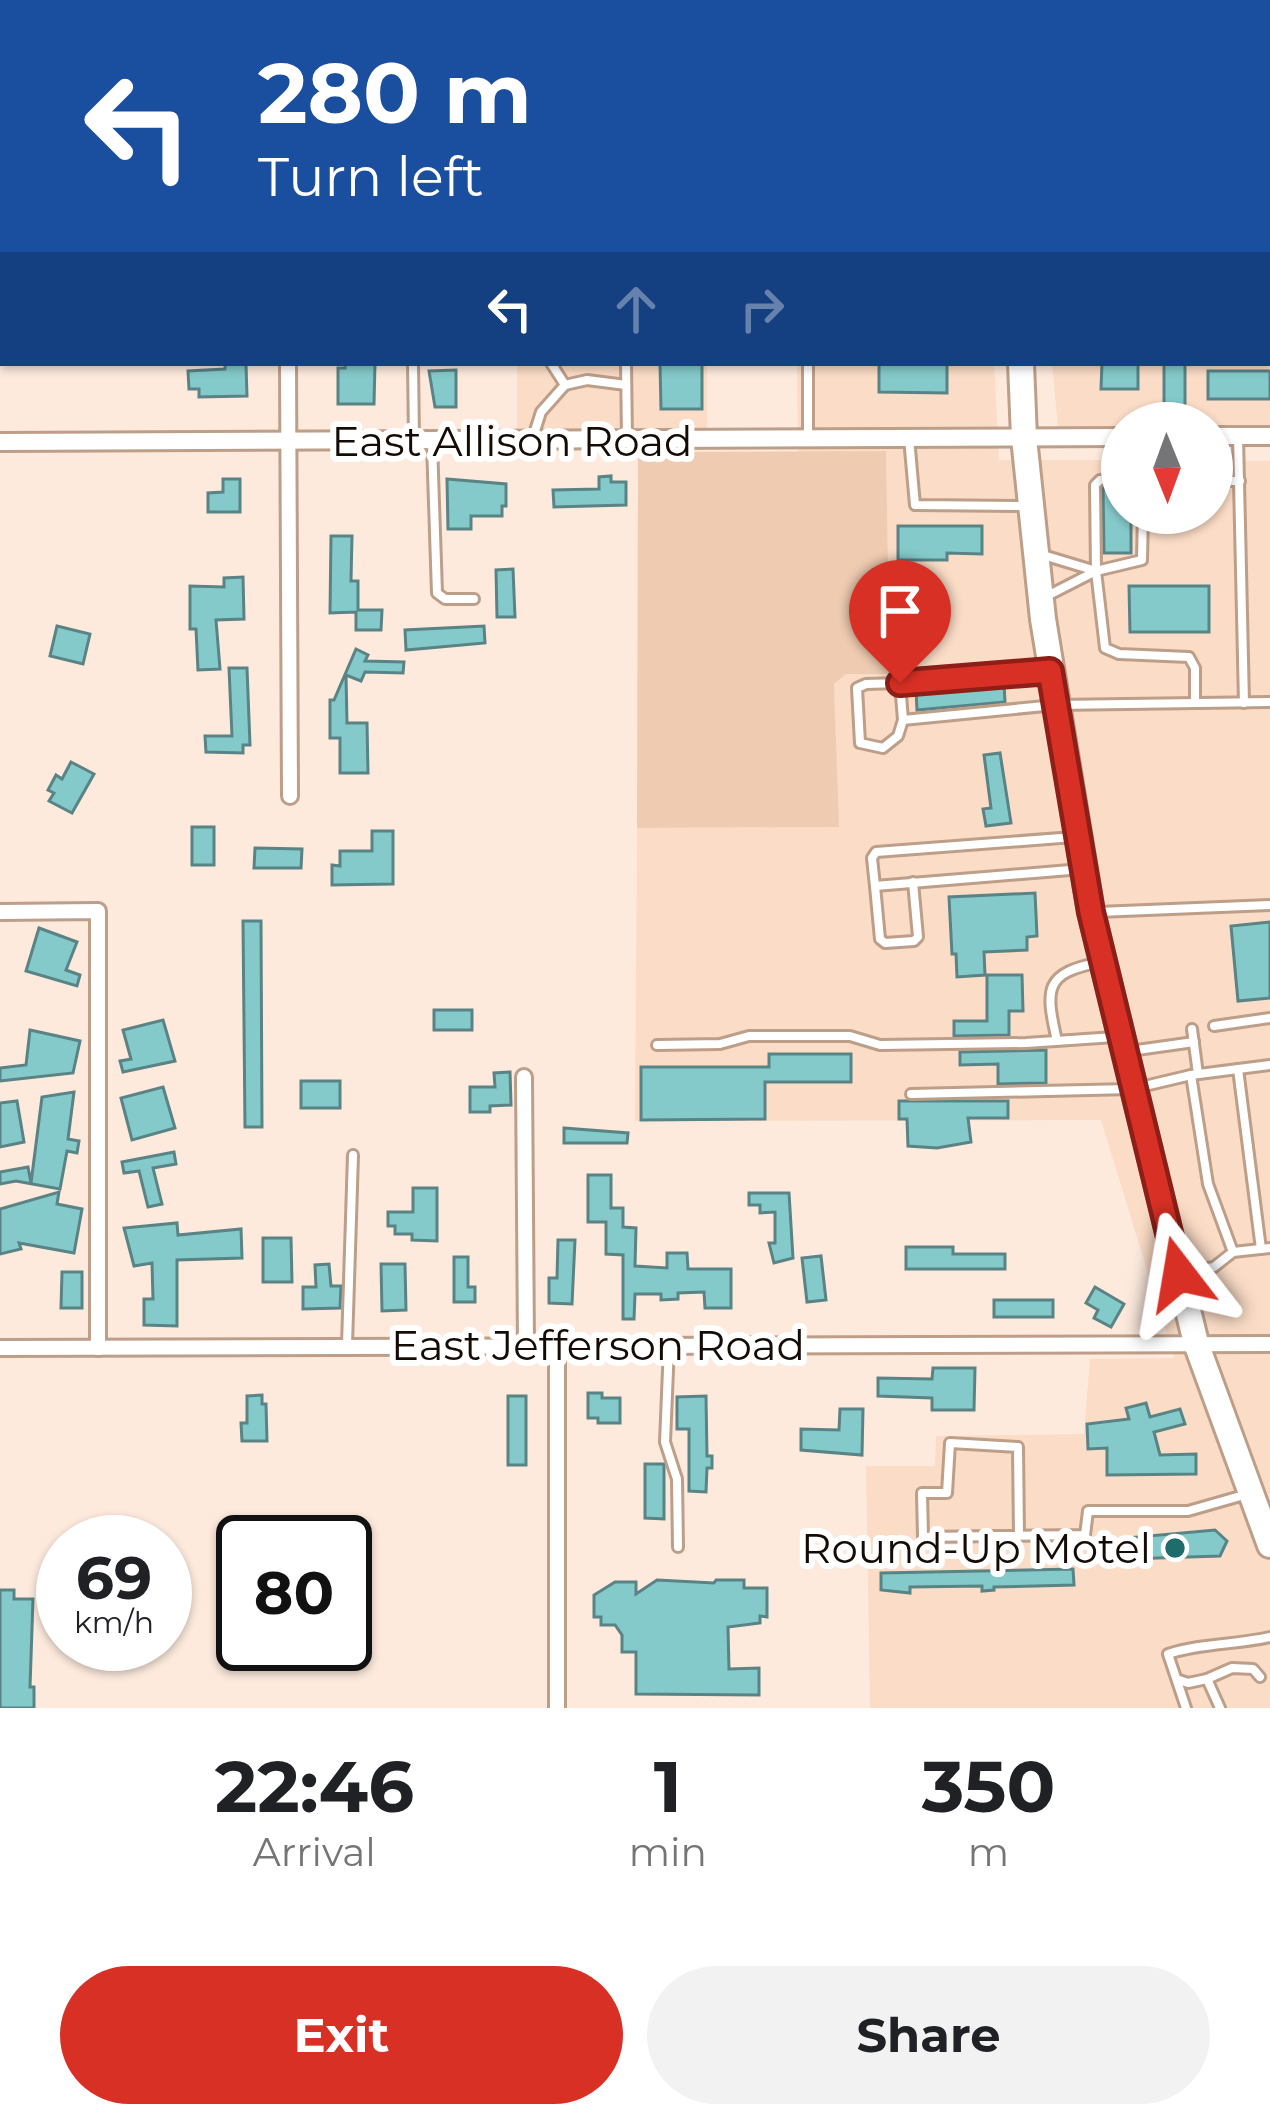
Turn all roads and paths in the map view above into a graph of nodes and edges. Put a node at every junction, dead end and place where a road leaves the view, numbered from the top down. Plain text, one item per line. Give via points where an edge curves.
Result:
1 (288, 366) edge
2 (413, 366) edge
3 (553, 366) edge
4 (626, 366) edge
5 (808, 366) edge
6 (1021, 366) edge
7 (565, 385) junction
8 (626, 385) junction
9 (1233, 436) edge
10 (1238, 436) junction
11 (1270, 436) edge
12 (1101, 437) edge
13 (1024, 438) junction
14 (808, 439) junction
15 (909, 439) junction
16 (627, 440) junction
17 (423, 441) junction
18 (533, 441) junction
19 (0, 442) edge
20 (288, 442) junction
21 (1101, 480) edge
22 (1233, 481) edge
23 (1240, 481) junction
24 (1030, 506) junction
25 (1143, 534) edge
26 (1035, 553) junction
27 (1096, 571) junction
28 (474, 599) dead end
29 (1040, 599) junction
30 (1050, 671) junction
31 (900, 683) junction
32 (1270, 702) edge
33 (1195, 703) junction
34 (1244, 703) junction
35 (1054, 705) junction
36 (903, 720) junction
37 (290, 796) dead end
38 (1077, 836) junction
39 (1083, 869) junction
40 (913, 882) junction
41 (875, 886) junction
42 (1270, 905) edge
43 (0, 912) edge
44 (1091, 912) junction
45 (1102, 962) junction
46 (1270, 1018) edge
47 (1214, 1026) dead end
48 (1192, 1029) dead end
49 (1057, 1041) junction
50 (1194, 1042) junction
51 (1122, 1044) junction
52 (657, 1045) dead end
53 (1270, 1065) edge
54 (1238, 1070) junction
55 (1195, 1075) junction
56 (524, 1077) dead end
57 (1132, 1089) junction
58 (911, 1094) dead end
59 (353, 1156) dead end
60 (1265, 1248) edge
61 (1233, 1252) junction
62 (1179, 1274) junction
63 (1196, 1343) junction
64 (1270, 1344) edge
65 (526, 1345) junction
66 (557, 1345) junction
67 (669, 1345) junction
68 (347, 1346) junction
69 (0, 1348) edge
70 (98, 1348) junction
71 (1251, 1493) junction
72 (1019, 1536) junction
73 (1270, 1545) edge
74 (678, 1547) dead end
75 (1270, 1637) edge
76 (1260, 1677) dead end
77 (1207, 1679) junction
78 (1179, 1680) junction
79 (557, 1708) edge
80 (1186, 1708) edge
81 (1220, 1708) edge

1 - 20 street
2 - 17 lane
3 - 7 lane
4 - 8 lane
5 - 14 lane
6 - 13 highway
7 - 8 lane
7 - 18 lane via 541,412
8 - 16 lane
9 - 10 street
10 - 11 street
10 - 23 lane
12 - 13 street, East Allison Road
13 - 15 street, East Allison Road
13 - 24 highway
14 - 15 street, East Allison Road
14 - 16 street, East Allison Road
15 - 24 lane via 915,505
16 - 18 street, East Allison Road
17 - 18 street, East Allison Road
17 - 20 street, East Allison Road
17 - 28 lane via 437,593
19 - 20 street, East Allison Road
20 - 37 street
21 - 27 lane
22 - 23 lane
23 - 34 lane
24 - 26 highway
25 - 27 lane via 1142,560
26 - 27 lane
26 - 29 highway
27 - 29 lane
27 - 33 lane via 1106,648 1189,657
29 - 30 highway
30 - 31 lane
30 - 35 highway
31 - 36 lane
31 - 36 lane via 857,688 860,743 893,742
32 - 34 lane
33 - 34 lane
33 - 35 lane
35 - 36 lane
35 - 38 highway
38 - 39 highway
38 - 41 lane via 876,852
39 - 40 lane
39 - 44 highway
40 - 41 lane
40 - 41 lane via 914,941 880,939
42 - 44 lane
43 - 70 street via 98,911
44 - 45 highway
45 - 49 lane via 1066,969 1054,983
45 - 51 highway
46 - 47 lane
48 - 50 lane
49 - 51 lane
49 - 52 lane via 880,1045 850,1036 749,1036
50 - 51 lane
50 - 55 lane
51 - 57 highway
53 - 54 lane
54 - 55 lane
54 - 60 lane
55 - 57 lane
55 - 61 lane via 1208,1184
56 - 65 street
57 - 58 lane
57 - 62 highway
59 - 68 lane
60 - 61 lane
61 - 62 lane via 1214,1267
62 - 63 highway
63 - 64 street, East Jefferson Road
63 - 67 street, East Jefferson Road
63 - 71 highway
65 - 66 street, East Jefferson Road
65 - 68 street, East Jefferson Road
66 - 67 street, East Jefferson Road
66 - 79 street
67 - 74 lane via 665,1442 677,1480
68 - 70 street, East Jefferson Road
69 - 70 street, East Jefferson Road
71 - 72 lane via 1189,1511 1088,1511 1085,1535
71 - 73 highway
72 - 72 lane via 923,1537 922,1493 946,1493 950,1443 1018,1447
75 - 78 lane via 1168,1654
76 - 77 lane via 1243,1667
77 - 78 lane
77 - 81 lane
78 - 80 lane

